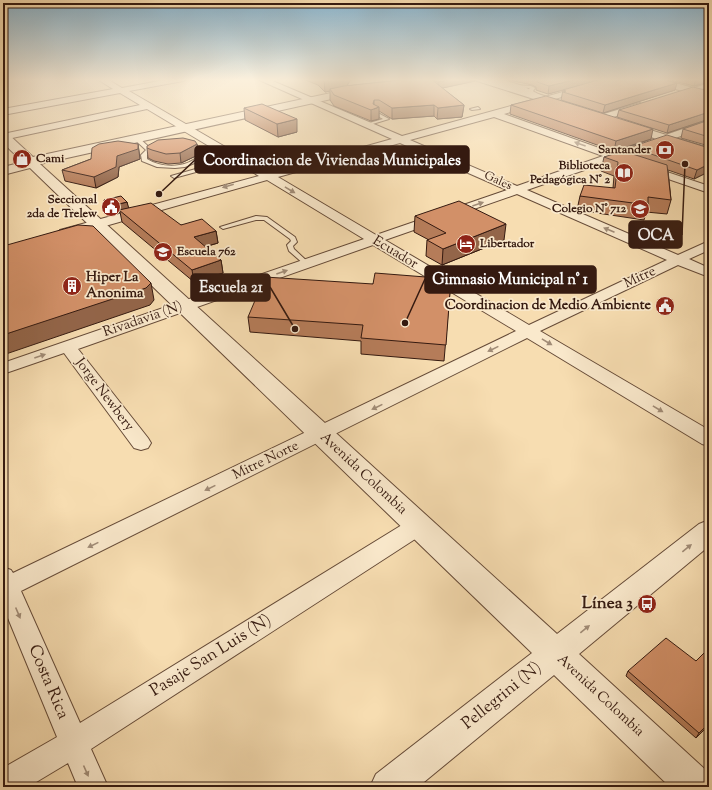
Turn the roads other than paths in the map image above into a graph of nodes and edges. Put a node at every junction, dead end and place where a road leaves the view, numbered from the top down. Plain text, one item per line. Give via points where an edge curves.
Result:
1 (100, 116) edge
2 (165, 116) edge
3 (235, 116) edge
4 (346, 116) edge
5 (382, 116) edge
6 (488, 116) edge
7 (500, 116) edge
8 (602, 116) edge
9 (709, 124) edge
10 (368, 125) junction
11 (185, 127) junction
12 (3, 136) edge
13 (668, 137) junction
14 (136, 138) junction
15 (399, 138) junction
16 (709, 148) edge
17 (150, 151) junction
18 (709, 152) edge
19 (233, 156) junction
20 (615, 157) junction
21 (198, 160) junction
22 (30, 162) junction
23 (3, 165) edge
24 (3, 170) edge
25 (174, 176) dead end
26 (265, 176) junction
27 (518, 190) junction
28 (709, 190) edge
29 (96, 224) junction
30 (223, 227) dead end
31 (54, 236) edge
32 (375, 240) junction
33 (709, 245) edge
34 (679, 260) junction
35 (307, 264) junction
36 (709, 273) edge
37 (184, 306) junction
38 (528, 331) junction
39 (67, 346) junction
40 (3, 369) edge
41 (321, 434) junction
42 (709, 439) edge
43 (141, 443) dead end
44 (418, 526) junction
45 (709, 531) edge
46 (5, 584) edge
47 (555, 654) junction
48 (74, 743) junction
49 (3, 785) edge
50 (93, 787) edge
51 (389, 787) edge
52 (697, 787) edge

1 - 12 street
2 - 11 street, Ecuador
3 - 11 street
4 - 10 street, Gales
5 - 10 lane via 387,119
6 - 15 street
20 -> 7 street
8 - 13 street
9 - 13 street, Rivadavia (N)
10 - 15 street, Gales
11 - 14 street
11 - 19 street, Ecuador
12 - 22 street, Avenida Colombia
13 - 16 street
13 - 18 street
13 - 20 street, Rivadavia (N)
14 - 17 lane
14 - 22 street
15 - 26 street
15 - 27 street, Gales
17 - 21 lane via 166,146 191,146 202,151 203,155
17 - 21 lane via 144,155 144,160 156,165 175,166
19 - 21 lane
19 - 25 lane
19 - 26 street, Ecuador
20 - 27 street, Rivadavia (N)
20 - 28 street
22 - 23 street
22 - 24 street
22 - 29 street, Avenida Colombia
26 -> 29 street
26 -> 32 street, Ecuador
32 -> 27 street, Rivadavia (N)
34 -> 27 street, Gales
29 - 31 street
29 - 37 street, Avenida Colombia
30 - 35 lane via 265,218 293,238 291,250
32 - 35 street, Rivadavia (N)
32 - 38 street, Ecuador
33 - 34 street, Mitre
34 - 36 street, Gales
34 - 38 street, Mitre
37 -> 35 street, Rivadavia (N)
37 - 39 street, Rivadavia (N)
37 - 41 street, Avenida Colombia
38 -> 41 street, Mitre Norte
38 -> 42 street, Ecuador
40 -> 39 street, Rivadavia (N)
39 - 43 street, Jorge Newbery
41 - 44 street, Avenida Colombia
41 -> 46 street, Mitre Norte
44 - 47 street, Avenida Colombia
44 - 48 street, Pasaje San Luis (N)
47 -> 45 street, Pellegrini (N)
46 -> 48 street, Costa Rica
47 - 51 street, Pellegrini (N)
47 - 52 street, Avenida Colombia
48 - 49 street, Pasaje San Luis (N)
48 -> 50 street, Costa Rica

